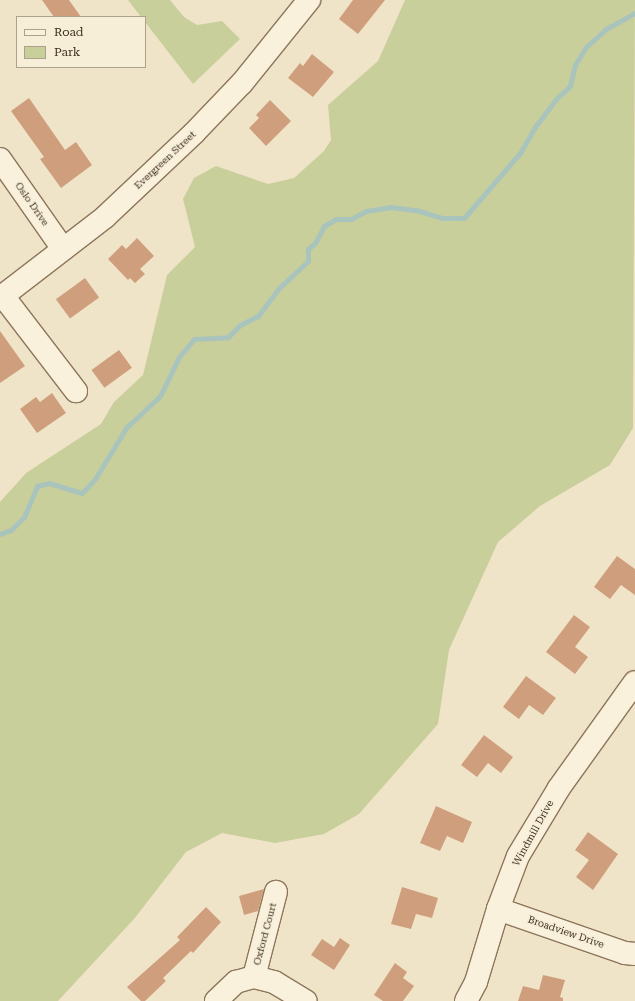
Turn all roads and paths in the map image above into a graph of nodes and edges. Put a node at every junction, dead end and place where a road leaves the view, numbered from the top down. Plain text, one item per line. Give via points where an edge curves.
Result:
1 (309, 0) edge
2 (0, 159) edge
3 (63, 249) junction
4 (1, 297) edge
5 (76, 391) dead end
6 (635, 682) edge
7 (276, 892) dead end
8 (498, 908) junction
9 (635, 954) edge
10 (254, 977) junction
11 (216, 1001) edge
12 (306, 1001) edge
13 (466, 1001) edge

1 - 3 street, Evergreen Street via 242,83 194,133 105,217
2 - 3 street, Oslo Drive
3 - 4 street, Evergreen Street
4 - 5 street
6 - 8 street, Windmill Drive via 559,788 518,856
7 - 10 street, Oxford Court
8 - 9 street, Broadview Drive via 625,953
8 - 13 street, Windmill Drive via 476,982
10 - 11 street via 236,982
10 - 12 street via 274,982

